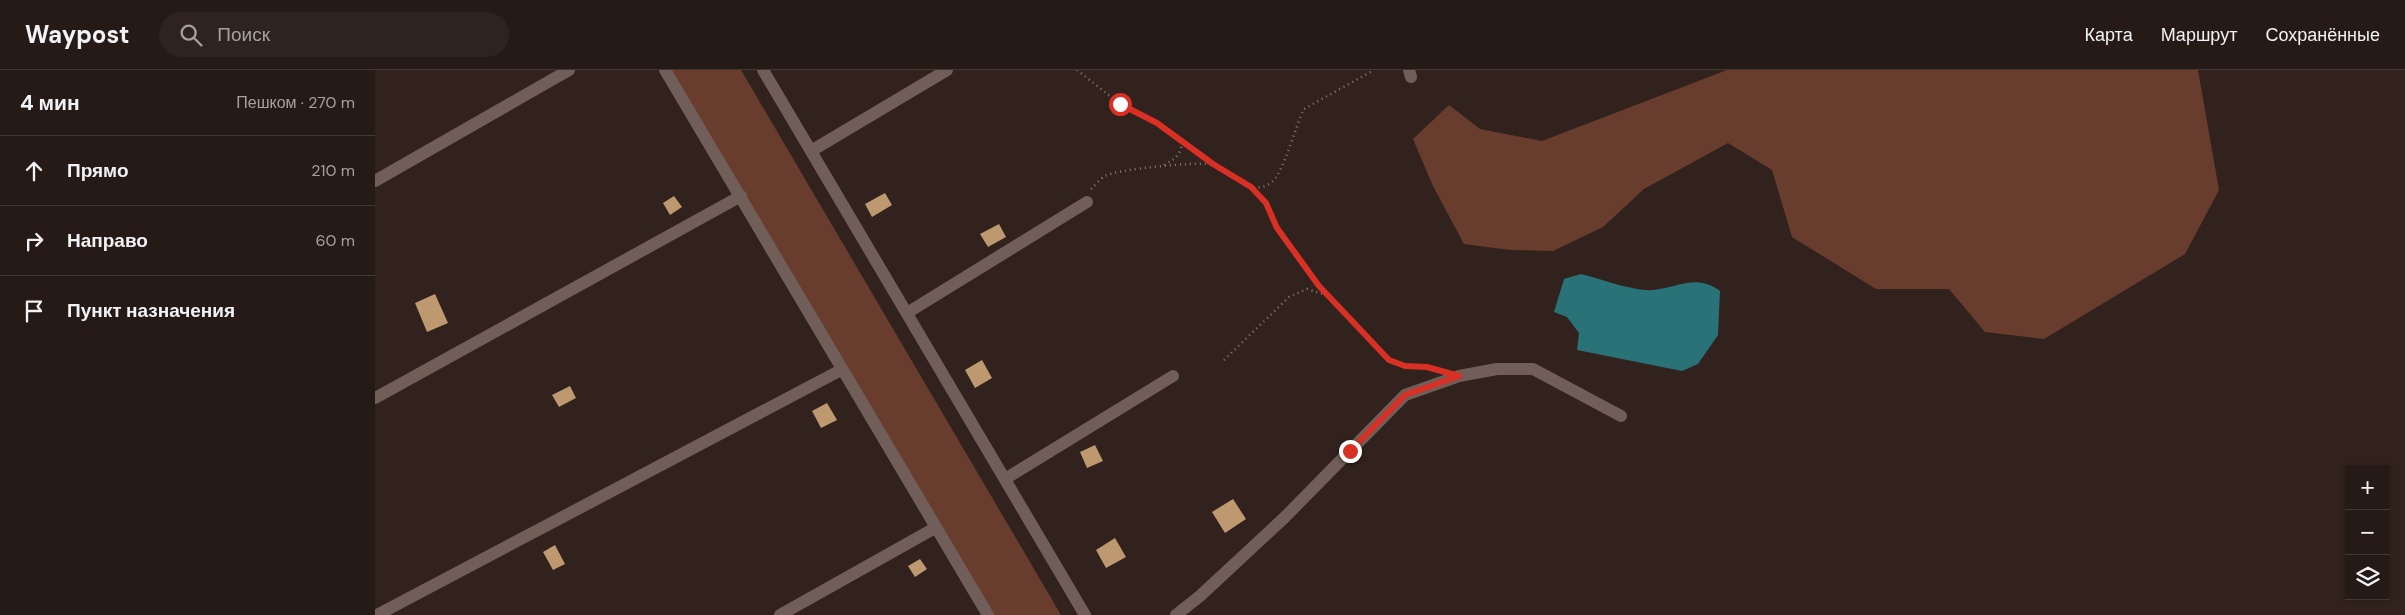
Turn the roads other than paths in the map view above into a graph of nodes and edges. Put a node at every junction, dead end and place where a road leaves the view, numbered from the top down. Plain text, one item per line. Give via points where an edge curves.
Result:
1 (569, 70) edge
2 (665, 70) edge
3 (763, 70) edge
4 (947, 70) edge
5 (811, 151) junction
6 (375, 181) edge
7 (741, 196) junction
8 (1087, 202) road end
9 (907, 314) junction
10 (841, 370) junction
11 (1173, 376) dead end
12 (375, 398) edge
13 (1621, 416) dead end
14 (1005, 479) junction
15 (935, 528) junction
16 (377, 615) edge
17 (780, 615) edge
18 (988, 615) edge
19 (1085, 615) edge
20 (1176, 615) edge

1 - 6 street
2 - 7 street
3 - 5 street
4 - 5 street
5 - 9 street
7 - 10 street
7 - 12 street
8 - 9 street
9 - 14 street
10 - 15 street
10 - 16 street
11 - 14 street
13 - 20 street via 1533,369 1497,368 1459,376 1405,395 1285,517 1201,596
14 - 19 street
15 - 17 street
15 - 18 street

